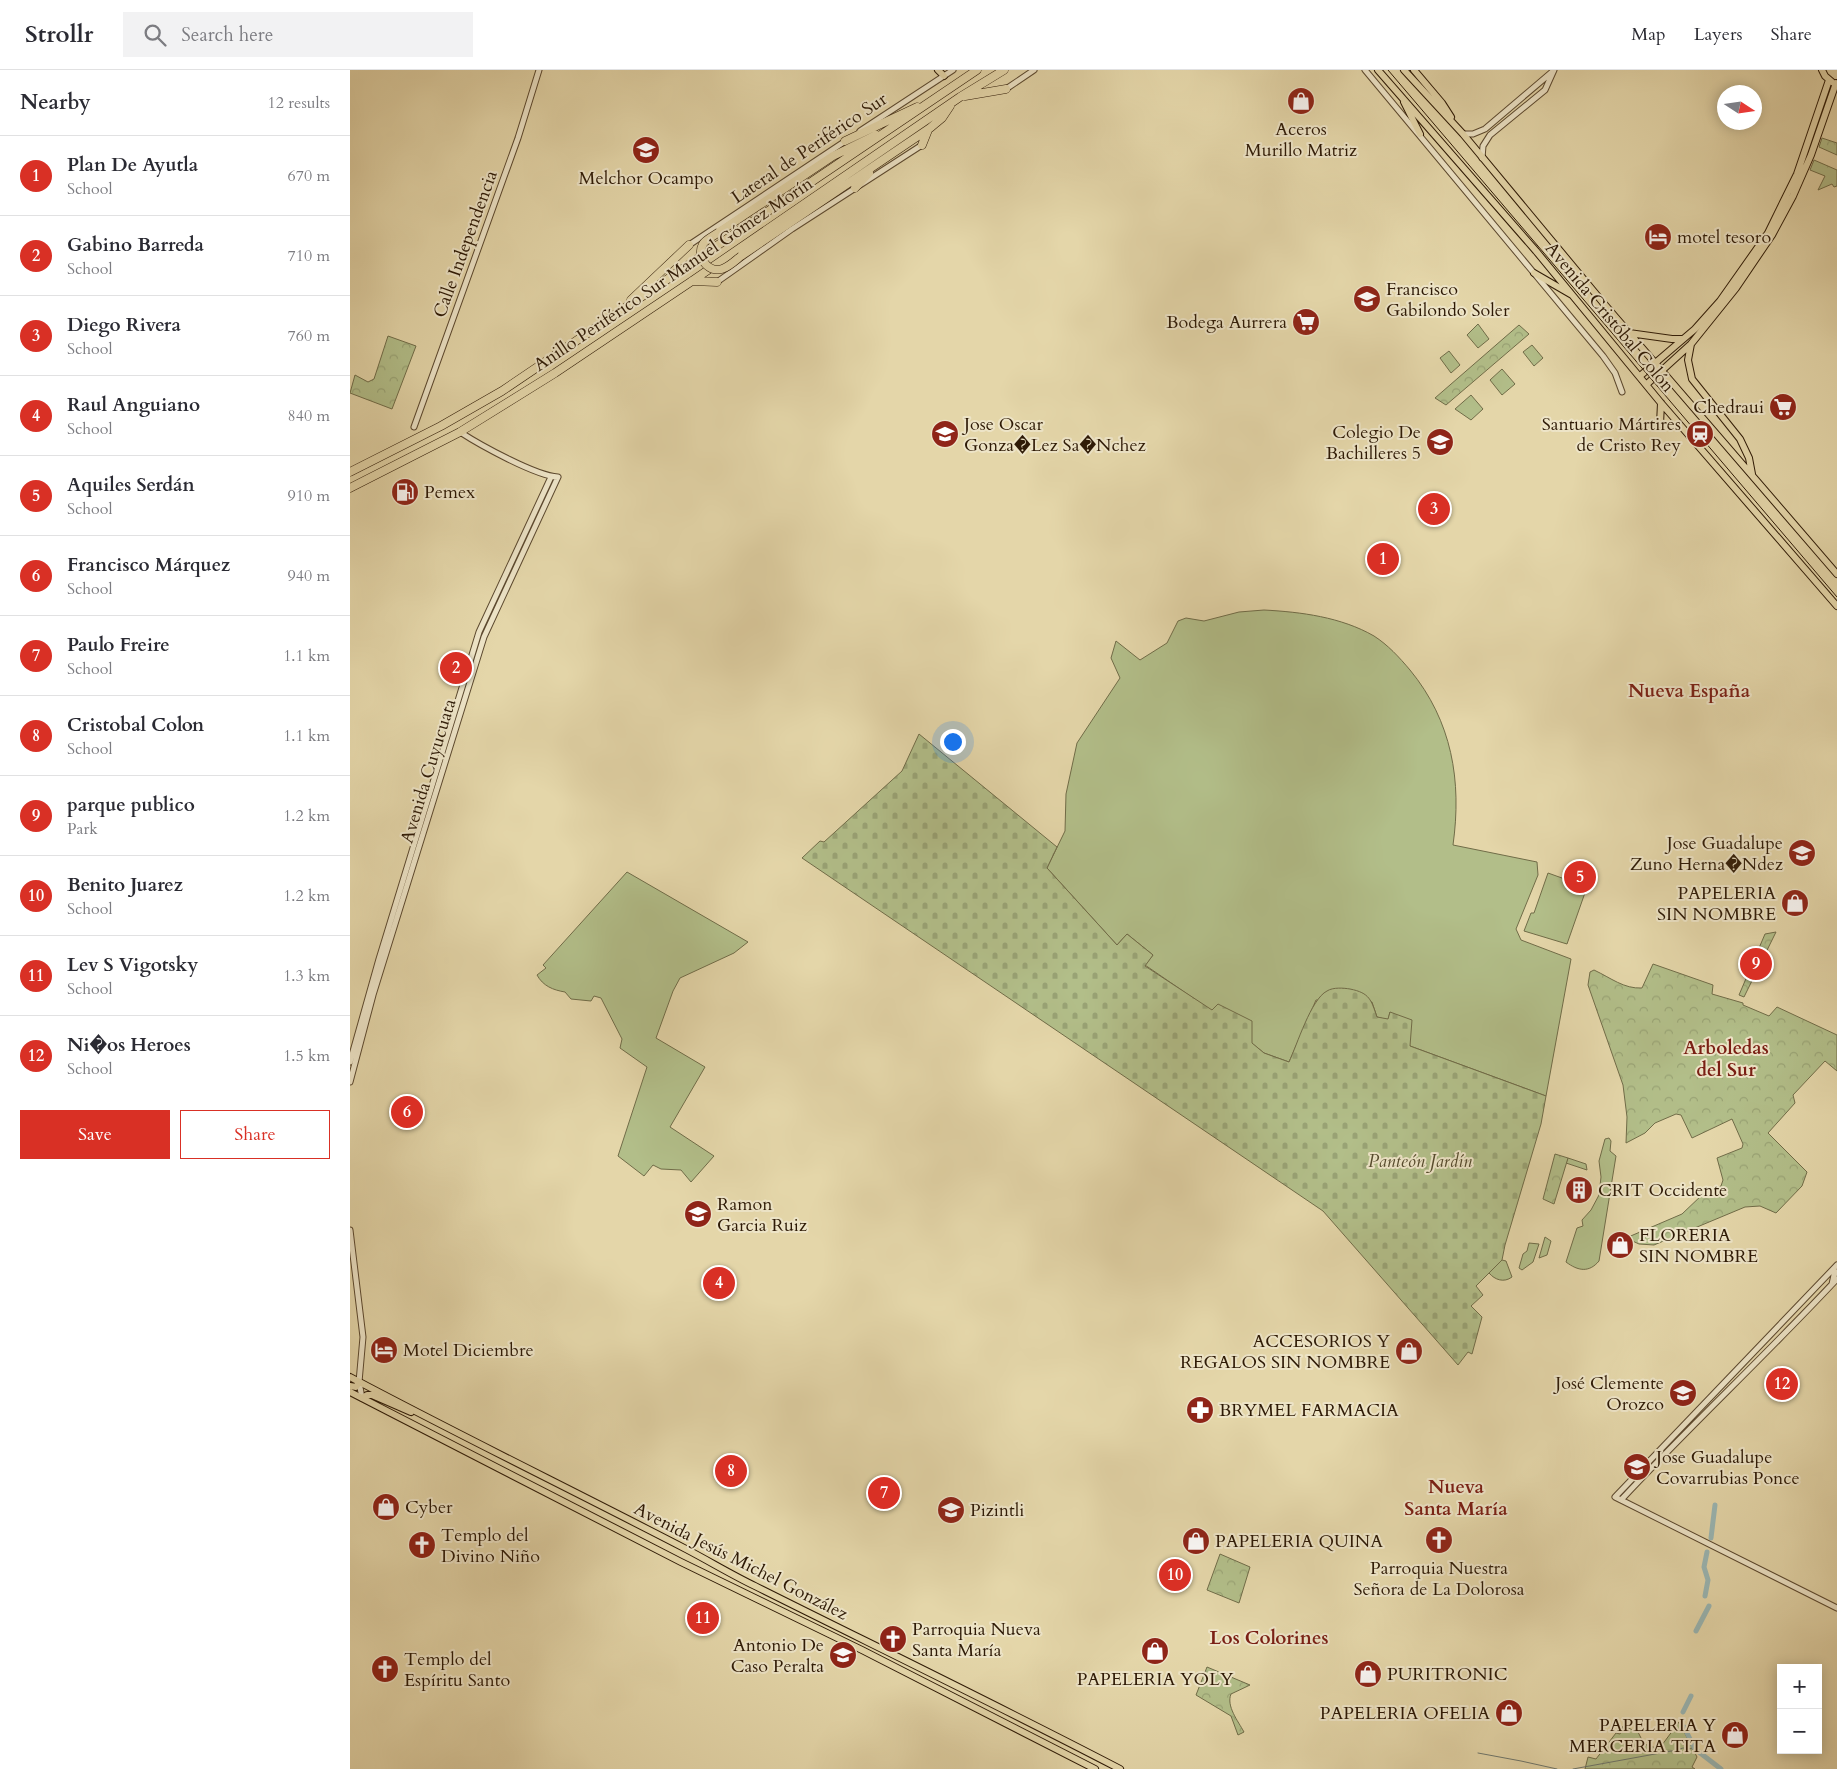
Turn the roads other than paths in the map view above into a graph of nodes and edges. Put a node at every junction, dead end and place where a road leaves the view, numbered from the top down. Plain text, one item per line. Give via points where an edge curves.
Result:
1 (539, 70) edge
2 (938, 70) edge
3 (953, 70) edge
4 (977, 70) edge
5 (1004, 70) edge
6 (1034, 70) edge
7 (1365, 70) edge
8 (1378, 70) edge
9 (1404, 70) edge
10 (1414, 70) edge
11 (1554, 70) edge
12 (1822, 70) edge
13 (944, 76) junction
14 (1828, 80) junction
15 (1836, 84) edge
16 (1006, 89) joint
17 (1402, 96) junction
18 (939, 97) junction
19 (960, 97) junction
20 (952, 102) junction
21 (904, 120) junction
22 (929, 129) junction
23 (1462, 132) junction
24 (1420, 134) junction
25 (846, 141) junction
26 (922, 144) joint
27 (1482, 159) junction
28 (876, 164) junction
29 (855, 188) junction
30 (689, 245) joint
31 (1534, 273) junction
32 (692, 282) junction
33 (717, 282) joint
34 (1576, 297) junction
35 (615, 316) junction
36 (1629, 333) junction
37 (1682, 339) junction
38 (1691, 344) junction
39 (1656, 362) junction
40 (1663, 370) junction
41 (1640, 376) junction
42 (1647, 384) junction
43 (1622, 392) dead end
44 (1661, 403) junction
45 (1660, 424) dead end
46 (414, 427) dead end
47 (460, 432) junction
48 (350, 472) edge
49 (1753, 475) junction
50 (551, 477) junction
51 (350, 488) edge
52 (1837, 574) edge
53 (1837, 606) edge
54 (430, 803) junction
55 (411, 863) junction
56 (350, 1062) edge
57 (350, 1082) edge
58 (350, 1230) edge
59 (1837, 1264) edge
60 (1837, 1272) edge
61 (1837, 1279) edge
62 (1832, 1284) junction
63 (350, 1377) edge
64 (359, 1382) junction
65 (350, 1386) edge
66 (350, 1392) edge
67 (362, 1398) junction
68 (422, 1414) junction
69 (1621, 1500) junction
70 (1837, 1608) edge
71 (1096, 1769) edge
72 (1120, 1769) edge

1 - 46 street, Calle Independencia
2 - 13 main road
3 - 13 street, Lateral de Periférico Sur
4 - 18 highway, Anillo Periférico Sur Manuel Gómez Morín
5 - 19 highway, Anillo Periférico Sur Manuel Gómez Morín
6 - 16 street
7 - 24 street, Avenida Cristóbal Colón
8 - 17 main road, Avenida Cristóbal Colón
9 - 23 main road, Avenida Cristóbal Colón
10 - 23 main road
11 - 23 street via 1485,129 1473,134
11 - 27 street via 1545,90 1490,135 1483,146
12 - 14 main road
13 - 25 street, Lateral de Periférico Sur
14 - 15 main road
14 - 37 main road via 1797,174 1770,230 1720,302
15 - 38 main road via 1811,155 1772,235 1736,288
16 - 19 highway
17 - 24 main road
17 - 34 main road, Avenida Cristóbal Colón
18 - 21 highway, Anillo Periférico Sur Manuel Gómez Morín
18 - 25 highway
19 - 20 highway, Anillo Periférico Sur Manuel Gómez Morín
20 - 22 highway via 942,118
20 - 32 highway, Anillo Periférico Sur Manuel Gómez Morín
21 - 28 highway, bridge via 833,156 719,232 702,246 701,257 713,269 721,269
21 - 35 highway, Anillo Periférico Sur Manuel Gómez Morín
22 - 26 highway
22 - 28 highway
23 - 27 main road, Avenida Cristóbal Colón
24 - 31 street, Avenida Cristóbal Colón
25 - 30 street, Lateral de Periférico Sur
26 - 29 street
27 - 36 main road, Avenida Cristóbal Colón
28 - 29 highway
29 - 33 street
30 - 35 highway
31 - 34 main road
31 - 43 street, Avenida Cristóbal Colón via 1614,370
32 - 33 highway
32 - 47 highway, Anillo Periférico Sur Manuel Gómez Morín
34 - 41 main road, Avenida Cristóbal Colón
35 - 48 highway, Anillo Periférico Sur Manuel Gómez Morín via 502,391
36 - 37 main road
36 - 39 main road, Avenida Cristóbal Colón
37 - 38 main road
37 - 39 main road
38 - 40 main road
38 - 49 main road via 1688,360 1692,379 1740,439
39 - 40 main road, Avenida Cristóbal Colón
39 - 41 main road
40 - 42 main road
40 - 49 main road, Avenida Cristóbal Colón
41 - 42 main road, Avenida Cristóbal Colón
42 - 44 main road, Avenida Cristóbal Colón
44 - 45 main road
44 - 53 main road, Avenida Cristóbal Colón
47 - 50 street
47 - 51 highway, Anillo Periférico Sur Manuel Gómez Morín
49 - 52 main road, Avenida Cristóbal Colón
50 - 54 street, Avenida Cuyucuata via 479,632
50 - 54 street, Avenida Cuyucuata via 558,478 484,637
54 - 55 street, Avenida Cuyucuata
55 - 56 street, Avenida Cuyucuata
55 - 57 street, Avenida Cuyucuata
58 - 64 street via 362,1337
59 - 69 street via 1615,1497
60 - 62 street
61 - 62 street
62 - 69 street
63 - 64 main road, Avenida Jesús Michel González
64 - 65 main road via 356,1387
64 - 67 street
64 - 68 main road, Avenida Jesús Michel González
66 - 67 main road, Avenida Jesús Michel González
67 - 68 main road via 372,1395 412,1413
67 - 71 main road, Avenida Jesús Michel González
68 - 72 main road, Avenida Jesús Michel González via 755,1587
69 - 70 street

